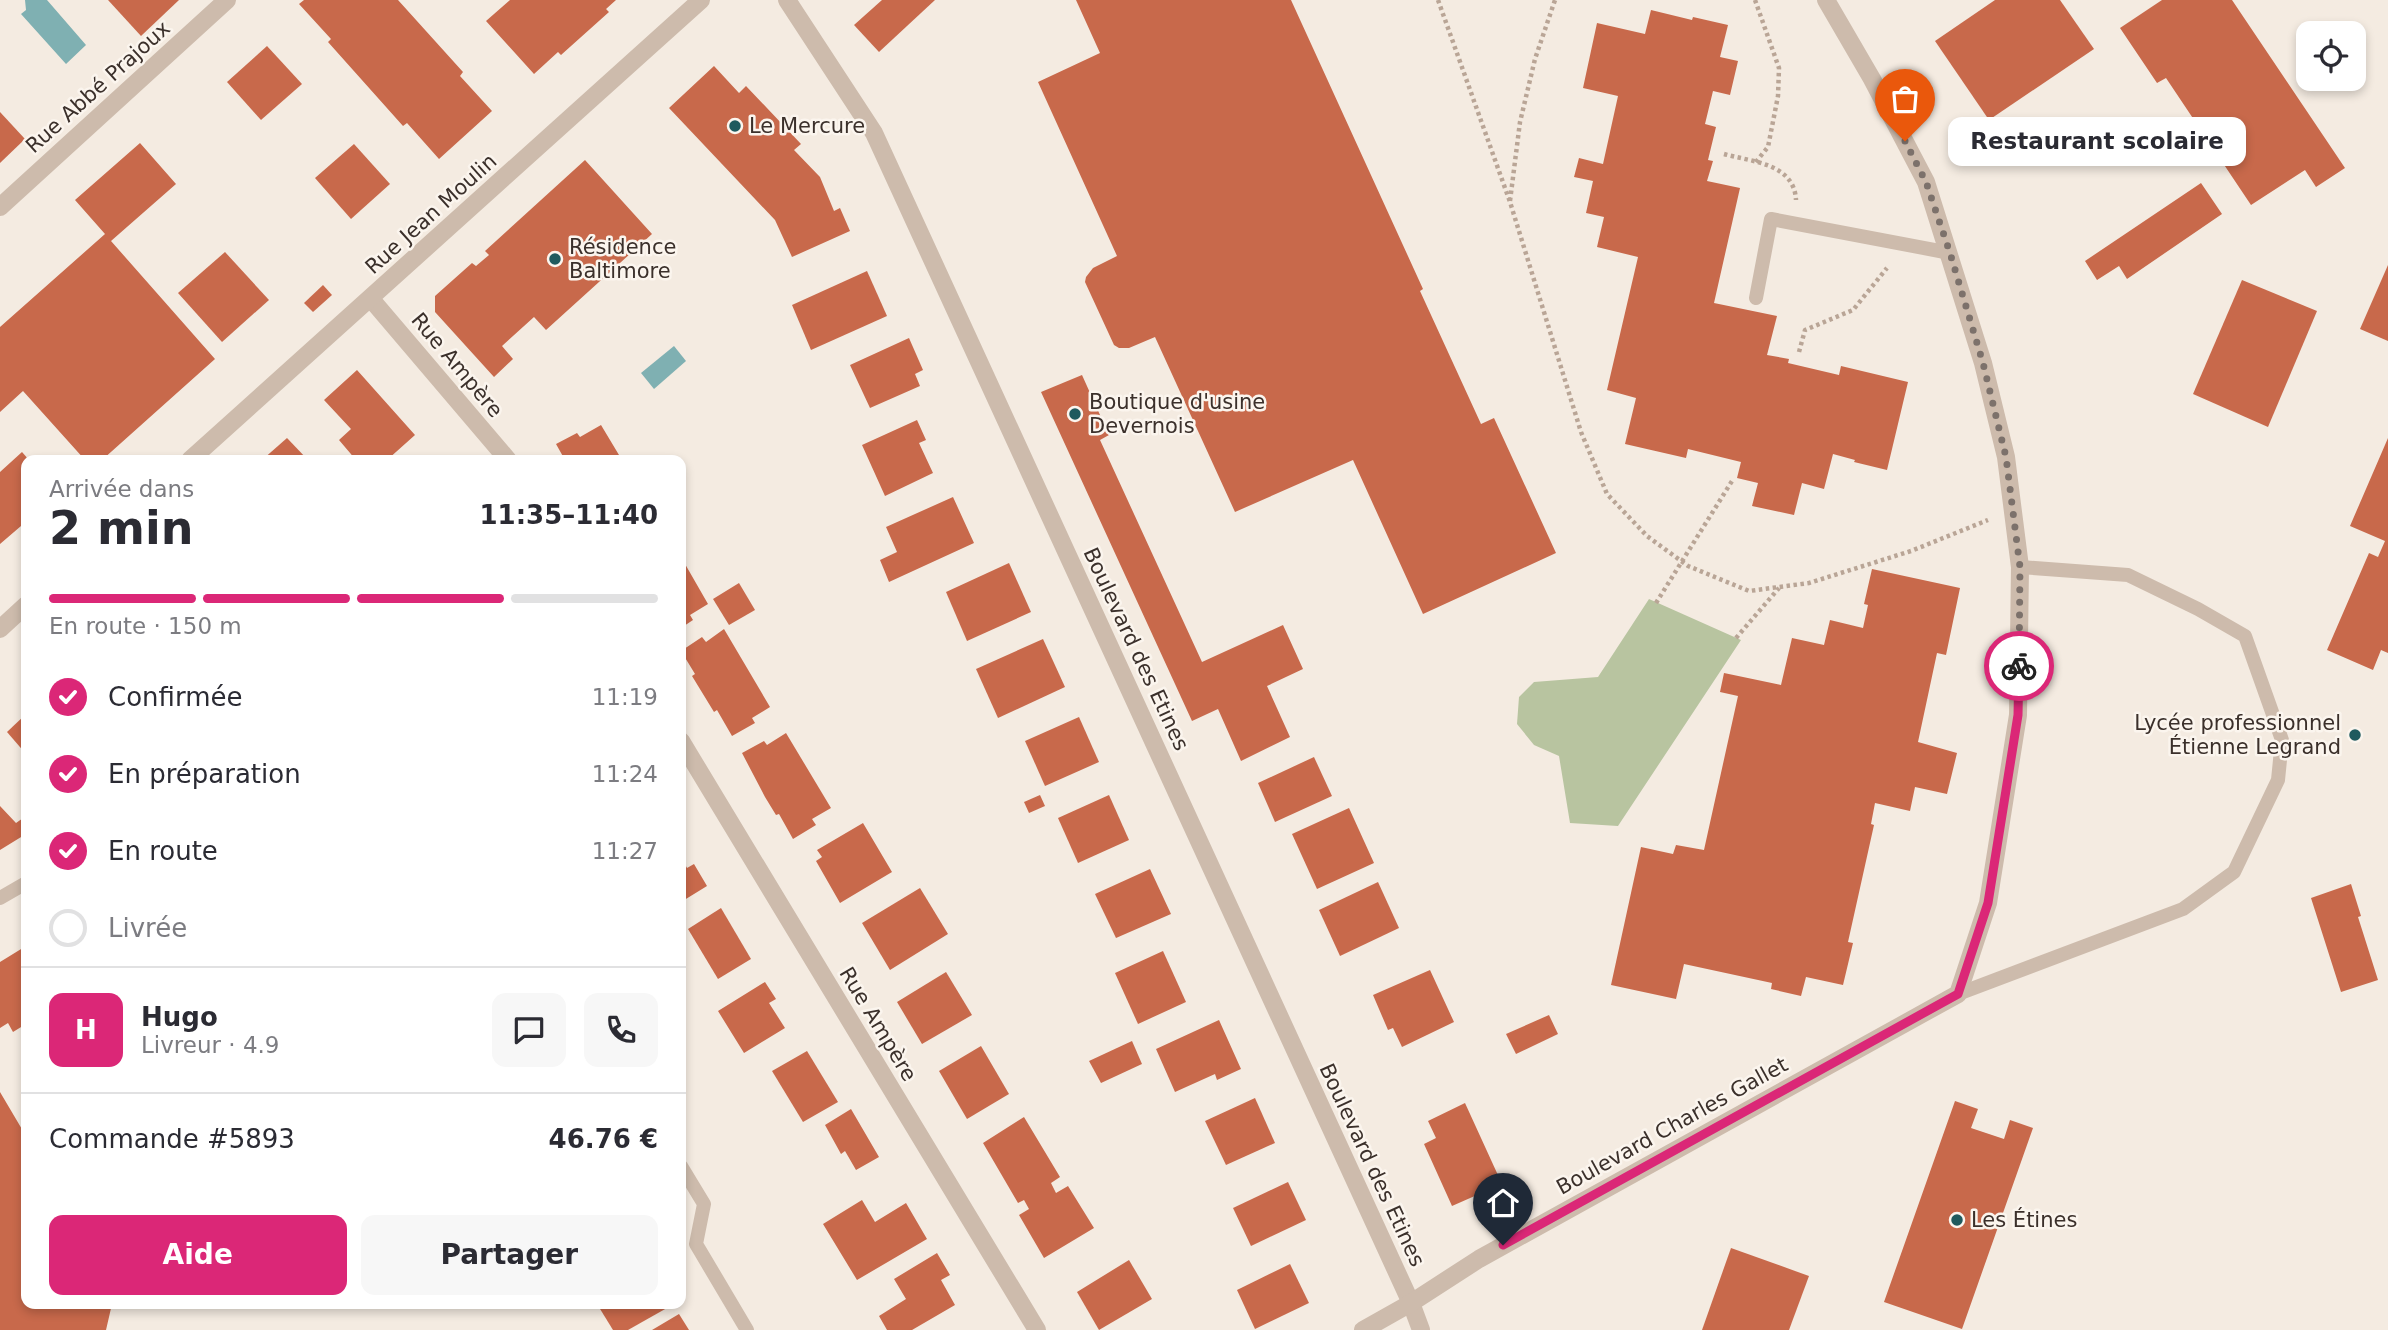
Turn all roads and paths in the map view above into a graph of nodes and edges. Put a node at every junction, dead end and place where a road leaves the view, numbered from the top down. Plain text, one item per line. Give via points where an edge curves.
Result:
1 (227, 0) edge
2 (701, 0) edge
3 (787, 0) edge
4 (1438, 0) edge
5 (1555, 0) edge
6 (1755, 0) edge
7 (1826, 0) edge
8 (1724, 154) dead end
9 (1755, 163) junction
10 (1510, 202) junction
11 (0, 207) edge
12 (1792, 223) junction
13 (1906, 245) junction
14 (1950, 253) junction
15 (1756, 298) dead end
16 (371, 299) junction
17 (1799, 352) dead end
18 (196, 455) edge
19 (504, 455) edge
20 (1732, 481) dead end
21 (2012, 510) junction
22 (1682, 562) junction
23 (2020, 567) junction
24 (1780, 587) junction
25 (1656, 603) dead end
26 (21, 610) edge
27 (0, 629) edge
28 (1736, 638) dead end
29 (686, 749) edge
30 (21, 886) edge
31 (0, 898) edge
32 (1958, 994) junction
33 (686, 1174) edge
34 (1411, 1303) junction
35 (747, 1330) edge
36 (1037, 1330) edge
37 (1363, 1330) edge
38 (1420, 1330) edge

1 - 11 street, Rue Abbé Prajoux
2 - 16 street, Rue Jean Moulin
3 - 34 street, Boulevard des Etines via 874,133
4 - 10 path
5 - 10 path via 1520,122
6 - 9 path via 1779,68 1768,147
7 - 14 street via 1926,182
8 - 9 path
9 - 12 path via 1788,176 1796,197
10 - 22 path via 1581,432 1607,494 1647,536
12 - 13 lane
12 - 15 lane via 1771,219
13 - 14 lane
13 - 17 path via 1853,310 1805,330
14 - 21 street via 2006,457
16 - 18 street, Rue Jean Moulin
16 - 19 street, Rue Ampère
20 - 22 path
21 - 23 street
21 - 24 path via 1911,551 1808,583
22 - 24 path via 1749,592
22 - 25 path
23 - 32 street via 2018,715 1988,903
23 - 32 lane, Boulevard Charles Gallet via 2128,575 2245,636 2283,740 2278,779 2234,872 2183,909
24 - 28 path
26 - 27 street
29 - 36 street, Rue Ampère
30 - 31 lane
32 - 34 street, Boulevard Charles Gallet via 1479,1259
33 - 35 lane via 704,1204 696,1244
34 - 37 street
34 - 38 street, Boulevard des Etines

